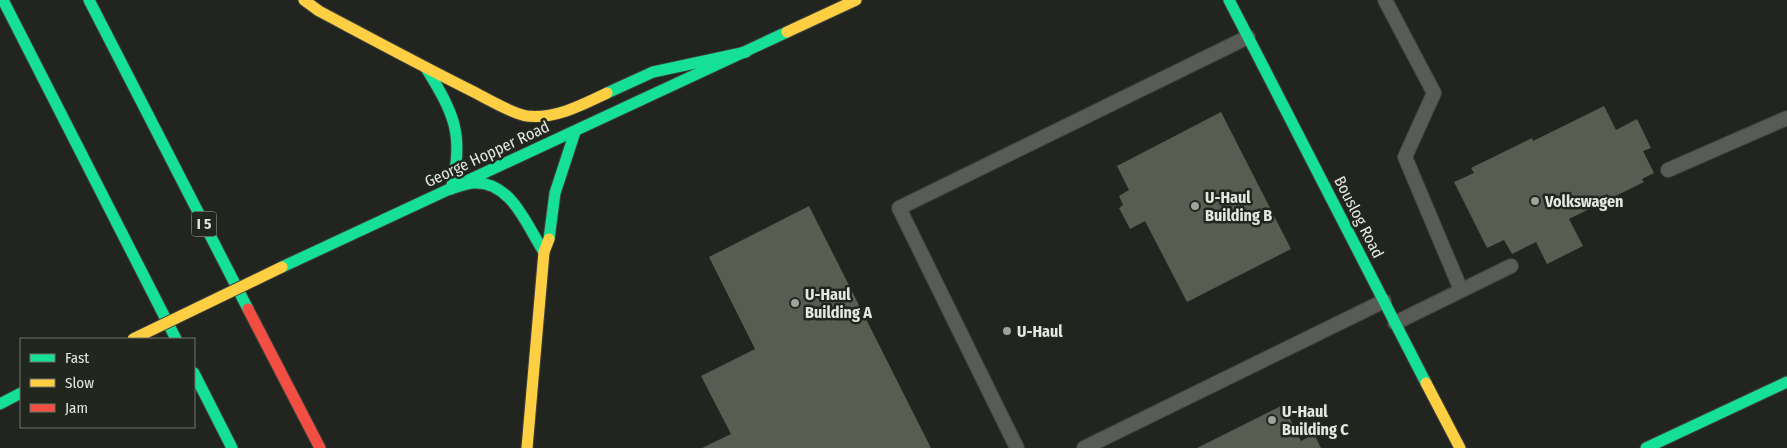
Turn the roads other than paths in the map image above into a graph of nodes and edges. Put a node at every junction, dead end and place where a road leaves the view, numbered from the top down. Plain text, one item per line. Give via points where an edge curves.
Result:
1 (3, 0) edge
2 (88, 0) edge
3 (304, 0) edge
4 (856, 0) edge
5 (1229, 0) edge
6 (1385, 0) edge
7 (1248, 37) junction
8 (746, 52) junction
9 (426, 68) junction
10 (1787, 118) edge
11 (575, 132) junction
12 (1668, 170) dead end
13 (451, 189) junction
14 (544, 252) junction
15 (1511, 266) dead end
16 (1461, 290) junction
17 (1384, 301) junction
18 (1395, 323) junction
19 (135, 338) edge
20 (175, 338) edge
21 (195, 375) edge
22 (1787, 382) edge
23 (20, 394) edge
24 (0, 404) edge
25 (232, 448) edge
26 (320, 448) edge
27 (527, 448) edge
28 (1017, 448) edge
29 (1084, 448) edge
30 (1460, 448) edge
31 (1646, 448) edge

1 - 20 main road
2 - 26 main road, I 5
3 - 9 main road
4 - 8 main road, George Hopper Road
5 - 7 main road, Bouslog Road
6 - 16 lane via 1434,93 1405,157
7 - 17 main road, Bouslog Road
7 - 28 lane via 899,208
8 - 9 main road via 653,72 580,106 538,117 501,106
8 - 11 main road, George Hopper Road
9 - 13 main road via 451,111 457,131 459,148
10 - 12 lane
11 - 13 main road, George Hopper Road
11 - 14 main road via 555,193 549,243
13 - 14 main road via 476,182 505,194 523,214
13 - 19 main road, George Hopper Road, bridge
14 - 27 main road
15 - 16 lane
16 - 18 lane
17 - 18 main road, Bouslog Road
17 - 29 lane
18 - 30 main road, Bouslog Road
21 - 25 main road
22 - 31 main road
23 - 24 main road

